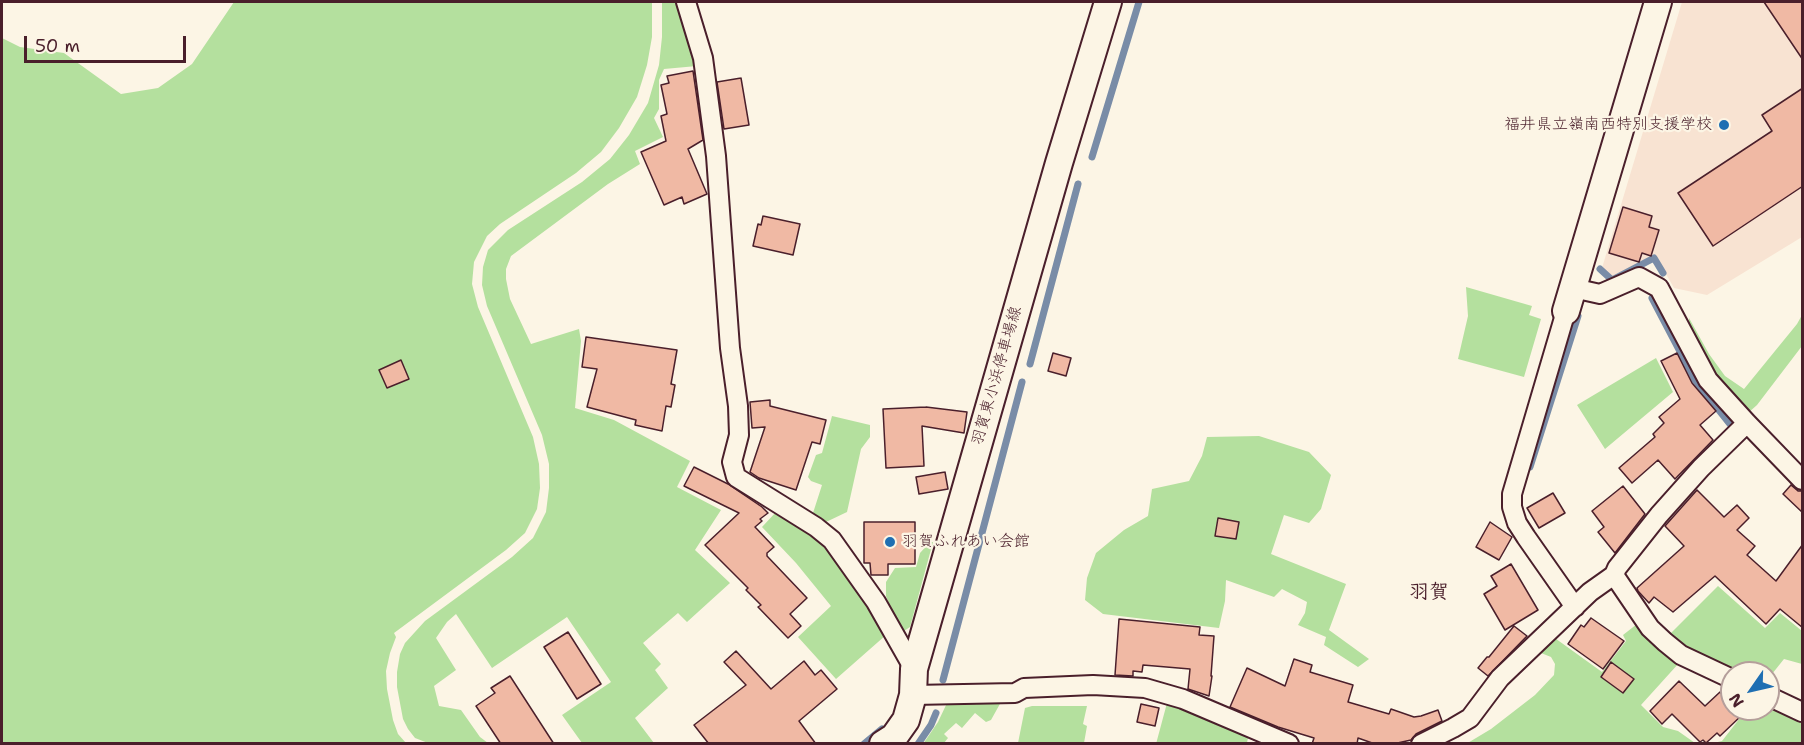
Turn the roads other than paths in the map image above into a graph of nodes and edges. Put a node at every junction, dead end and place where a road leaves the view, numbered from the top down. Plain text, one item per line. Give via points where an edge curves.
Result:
1 (686, 2) edge
2 (1108, 2) edge
3 (1658, 2) edge
4 (1569, 299) junction
5 (1747, 423) junction
6 (1803, 480) edge
7 (1614, 575) junction
8 (1575, 607) junction
9 (914, 669) junction
10 (1720, 673) edge
11 (913, 695) junction
12 (1780, 701) edge
13 (1803, 712) edge
14 (883, 744) edge
15 (1289, 744) edge
16 (1421, 744) edge

1 - 9 street via 703,58 716,156 738,406 739,435 732,462 736,477 832,540 876,602
2 - 9 main road, 羽賀東小浜停車場線
3 - 4 main road
4 - 5 street via 1599,294 1639,277 1659,288 1708,380
4 - 8 street via 1512,494 1512,507 1517,523
5 - 6 street
5 - 7 street via 1659,515
7 - 8 street
7 - 10 street via 1650,628 1665,642 1681,655
8 - 16 street via 1500,678 1470,718
9 - 11 main road, 羽賀東小浜停車場線
11 - 14 main road, 羽賀東小浜停車場線 via 906,720 894,737
11 - 15 street via 1015,693 1024,688 1093,685 1145,688 1183,699
12 - 13 street

